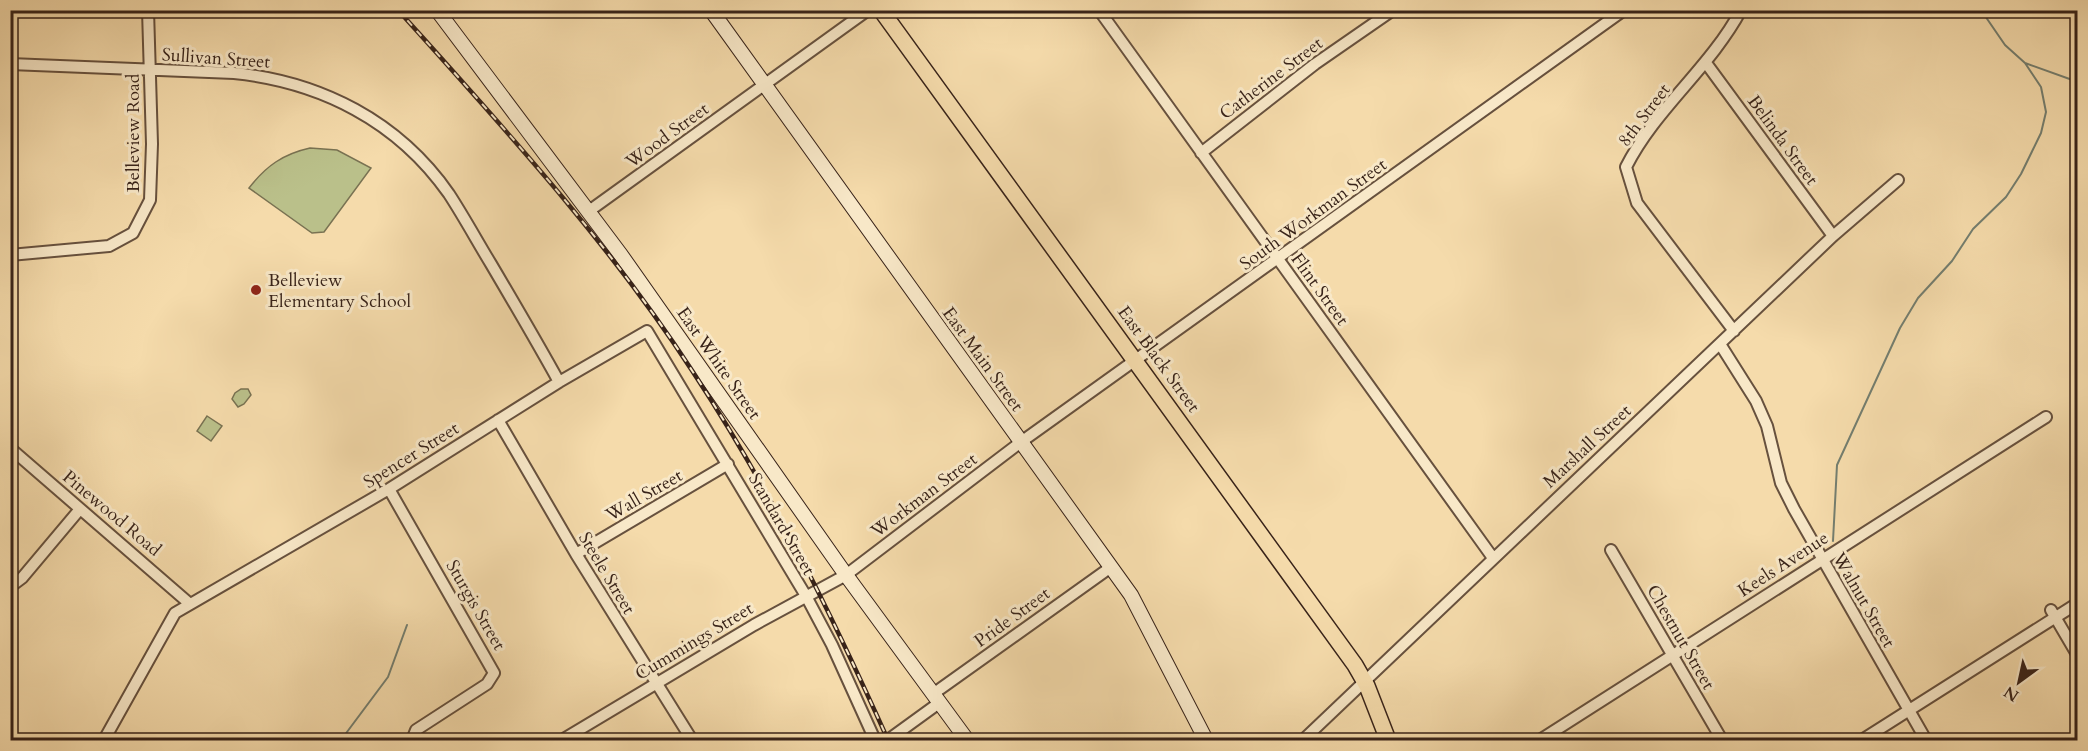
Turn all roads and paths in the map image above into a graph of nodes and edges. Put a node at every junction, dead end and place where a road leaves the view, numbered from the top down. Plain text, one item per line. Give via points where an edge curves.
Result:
1 (148, 10) edge
2 (437, 10) edge
3 (711, 10) edge
4 (868, 10) edge
5 (881, 10) edge
6 (1393, 10) edge
7 (1623, 10) edge
8 (1741, 10) edge
9 (1100, 11) edge
10 (1706, 63) junction
11 (10, 64) edge
12 (150, 69) junction
13 (764, 85) junction
14 (1201, 153) junction
15 (1898, 180) dead end
16 (589, 212) junction
17 (1833, 236) junction
18 (10, 255) edge
19 (1278, 259) junction
20 (648, 331) joint
21 (1734, 331) junction
22 (1720, 344) junction
23 (1136, 360) junction
24 (559, 382) junction
25 (2046, 417) dead end
26 (498, 420) junction
27 (1022, 442) junction
28 (10, 448) edge
29 (728, 464) junction
30 (389, 489) junction
31 (80, 509) junction
32 (1611, 550) dead end
33 (576, 554) junction
34 (1493, 558) junction
35 (1822, 559) junction
36 (1111, 567) junction
37 (846, 574) junction
38 (10, 587) edge
39 (806, 596) junction
40 (2078, 603) edge
41 (190, 604) junction
42 (2053, 614) junction
43 (1673, 654) junction
44 (2078, 656) edge
45 (1365, 681) junction
46 (655, 684) junction
47 (936, 699) junction
48 (1909, 711) junction
49 (104, 741) edge
50 (412, 741) edge
51 (562, 741) edge
52 (692, 741) edge
53 (875, 741) edge
54 (888, 741) edge
55 (967, 741) edge
56 (1206, 741) edge
57 (1303, 741) edge
58 (1388, 741) edge
59 (1540, 741) edge
60 (1722, 741) edge
61 (1862, 741) edge
62 (1926, 741) edge

1 - 12 street, Belleview Road
2 - 16 street, East White Street
3 - 13 street, East Main Street
4 - 13 street, Wood Street
5 - 23 main road, East Black Street
6 - 14 street, Catherine Street via 1306,70
7 - 19 street, South Workman Street
8 - 10 street, 8th Street
9 - 14 street, Flint Street
10 - 17 street, Belinda Street
10 - 21 street, 8th Street via 1638,143 1626,167 1637,202
11 - 12 street, Sullivan Street
12 - 18 street, Belleview Road via 150,200 133,233 109,246
12 - 24 street, Sullivan Street via 234,73 289,82 331,96 385,129 409,148 449,195
13 - 16 street, Wood Street
13 - 27 street, East Main Street
14 - 19 street, Flint Street
15 - 17 street, Marshall Street
16 - 37 street, East White Street
17 - 21 street, Marshall Street
19 - 23 street, South Workman Street
19 - 34 street, Flint Street
20 - 24 street, Spencer Street
20 - 29 street, Standard Street
21 - 22 street, Marshall Street
22 - 34 street, Marshall Street
22 - 35 street, Walnut Street via 1756,401 1767,426 1781,483
23 - 27 street, South Workman Street
23 - 45 main road, East Black Street
24 - 26 street, Spencer Street
25 - 35 street, Keels Avenue
26 - 30 street, Spencer Street
26 - 33 street, Steele Street
27 - 36 street, East Main Street
27 - 37 street, Workman Street
28 - 31 street, Pinewood Road
29 - 33 street, Wall Street
29 - 39 street, Standard Street
30 - 41 street, Spencer Street
30 - 50 street, Sturgis Street via 494,672 488,684 416,730
31 - 38 street
31 - 41 street, Pinewood Road
32 - 43 street, Chestnut Street
33 - 46 street, Steele Street
34 - 45 street, Marshall Street
35 - 43 street, Keels Avenue
35 - 48 street, Walnut Street
36 - 47 street, Pride Street
36 - 56 street, East Main Street via 1146,619
37 - 39 street, Cummings Street
37 - 47 street, East White Street
39 - 46 street, Cummings Street
39 - 53 street, Standard Street
40 - 42 street
41 - 49 street, Spencer Street via 176,613 158,640
42 - 44 street
42 - 48 street
43 - 59 street, Keels Avenue
43 - 60 street, Chestnut Street
45 - 57 street, Marshall Street
45 - 58 main road, East Black Street
46 - 51 street, Cummings Street
46 - 52 street, Steele Street
47 - 54 street, Pride Street
47 - 55 street, East White Street
48 - 61 street
48 - 62 street, Walnut Street

